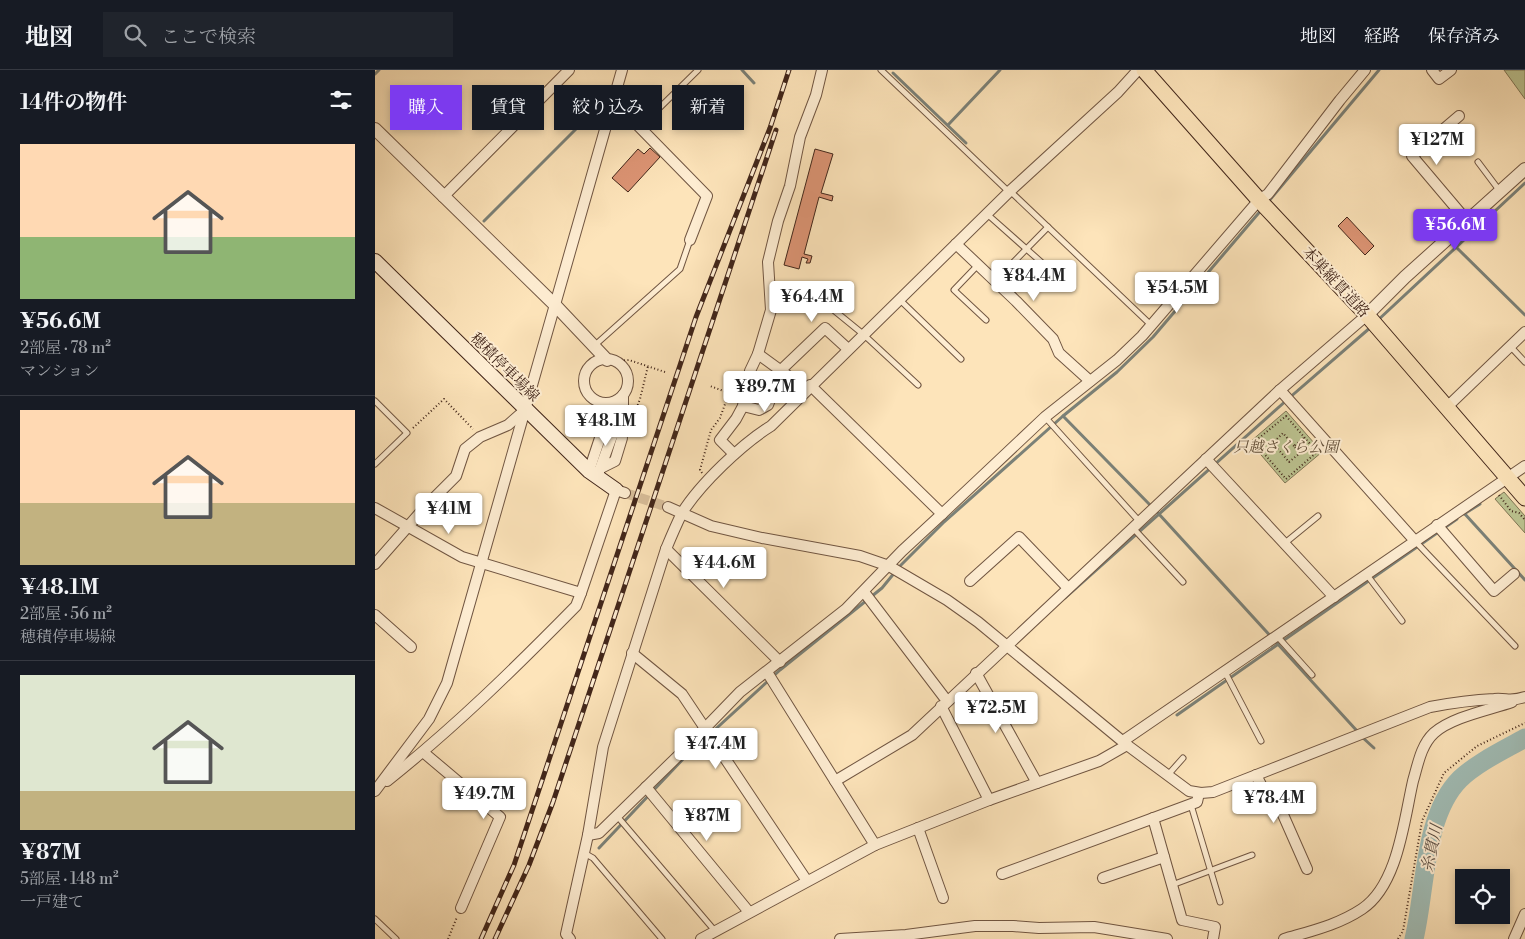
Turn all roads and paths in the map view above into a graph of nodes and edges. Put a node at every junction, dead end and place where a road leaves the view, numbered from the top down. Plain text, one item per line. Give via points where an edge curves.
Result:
1 (569, 70) edge
2 (621, 70) edge
3 (698, 70) edge
4 (822, 70) edge
5 (881, 70) edge
6 (1138, 70) edge
7 (1144, 70) edge
8 (1157, 70) edge
9 (1365, 70) edge
10 (1432, 70) edge
11 (1451, 70) edge
12 (617, 85) edge
13 (662, 105) edge
14 (1459, 116) dead end
15 (375, 129) edge
16 (605, 130) edge
17 (643, 130) edge
18 (1478, 162) dead end
19 (1525, 169) edge
20 (1501, 191) junction
21 (1009, 192) junction
22 (443, 196) junction
23 (1263, 197) junction
24 (987, 214) junction
25 (1467, 221) junction
26 (1048, 227) junction
27 (690, 240) joint
28 (956, 244) junction
29 (1027, 249) junction
30 (375, 261) edge
31 (978, 266) junction
32 (1049, 269) dead end
33 (995, 281) junction
34 (899, 299) junction
35 (825, 302) dead end
36 (555, 305) junction
37 (1369, 312) junction
38 (986, 320) dead end
39 (1151, 325) junction
40 (1525, 332) edge
41 (863, 334) junction
42 (594, 346) junction
43 (1510, 346) junction
44 (848, 349) junction
45 (758, 354) junction
46 (961, 358) dead end
47 (611, 361) junction
48 (1525, 362) edge
49 (648, 366) junction
50 (781, 370) junction
51 (665, 372) dead end
52 (1090, 381) junction
53 (919, 384) dead end
54 (710, 386) dead end
55 (808, 387) junction
56 (1280, 390) junction
57 (623, 395) junction
58 (375, 401) edge
59 (604, 403) junction
60 (1449, 404) junction
61 (743, 406) junction
62 (525, 410) junction
63 (1045, 417) junction
64 (629, 428) dead end
65 (1314, 429) junction
66 (407, 433) junction
67 (480, 437) junction
68 (1305, 438) junction
69 (1295, 446) junction
70 (734, 454) junction
71 (1206, 459) junction
72 (375, 464) edge
73 (596, 472) junction
74 (1515, 472) edge
75 (709, 480) junction
76 (1525, 485) edge
77 (1492, 487) junction
78 (620, 491) joint
79 (1525, 498) edge
80 (668, 507) tunnel mouth
81 (375, 508) edge
82 (682, 513) junction
83 (942, 514) junction
84 (1319, 516) dead end
85 (1525, 520) edge
86 (1136, 524) junction
87 (1437, 525) junction
88 (407, 526) junction
89 (1415, 541) junction
90 (1285, 543) junction
91 (666, 549) junction
92 (481, 563) junction
93 (375, 564) edge
94 (889, 566) junction
95 (1366, 574) junction
96 (1514, 574) dead end
97 (970, 581) dead end
98 (1183, 582) dead end
99 (1068, 588) junction
100 (864, 592) junction
101 (581, 594) junction
102 (1334, 597) junction
103 (375, 615) edge
104 (1402, 621) dead end
105 (1277, 636) junction
106 (1006, 645) junction
107 (1515, 646) dead end
108 (411, 648) dead end
109 (632, 653) junction
110 (780, 662) junction
111 (767, 672) junction
112 (1225, 672) junction
113 (976, 673) junction
114 (1312, 675) dead end
115 (1525, 697) edge
116 (1513, 701) junction
117 (944, 703) junction
118 (1525, 723) edge
119 (704, 729) junction
120 (1261, 741) dead end
121 (1125, 743) junction
122 (423, 752) junction
123 (1183, 758) dead end
124 (1256, 775) junction
125 (1167, 776) junction
126 (835, 782) junction
127 (1037, 783) junction
128 (646, 787) junction
129 (376, 790) edge
130 (1199, 793) junction
131 (989, 800) junction
132 (1191, 804) junction
133 (617, 816) junction
134 (1153, 818) junction
135 (918, 828) junction
136 (588, 835) junction
137 (875, 845) junction
138 (584, 853) junction
139 (1252, 854) dead end
140 (1164, 857) junction
141 (1307, 869) dead end
142 (1211, 870) junction
143 (1002, 874) dead end
144 (1103, 878) dead end
145 (807, 881) junction
146 (1172, 885) junction
147 (943, 898) dead end
148 (1220, 902) dead end
149 (461, 908) joint
150 (749, 912) junction
151 (1525, 914) edge
152 (375, 919) edge
153 (715, 931) junction
154 (396, 939) edge
155 (448, 939) edge
156 (571, 939) edge
157 (661, 939) edge
158 (701, 939) edge
159 (840, 939) edge
160 (1167, 939) edge
161 (1213, 939) edge
162 (1284, 939) edge
163 (1399, 939) edge
164 (1514, 939) edge

1 - 22 street
2 - 12 street
3 - 13 lane
4 - 45 street via 800,137 768,262 771,310
5 - 21 lane
6 - 21 street
7 - 23 main road, 本巣縦貫道路
8 - 23 main road, 本巣縦貫道路
9 - 23 street
10 - 11 street via 1439,79
14 - 25 street via 1412,156
15 - 22 street
16 - 36 street
17 - 27 street via 707,196
18 - 20 lane
19 - 20 street
20 - 25 street
21 - 24 street
21 - 26 lane
22 - 36 street
23 - 37 main road, 本巣縦貫道路
23 - 39 street
24 - 28 street
24 - 29 lane
25 - 37 street
26 - 29 lane
26 - 39 lane
27 - 42 lane via 680,269
28 - 31 street
28 - 34 street
29 - 32 lane
29 - 33 lane
30 - 62 main road, 穂積停車場線
31 - 33 street
31 - 38 lane via 954,290
33 - 52 street via 1053,340 1059,353
34 - 41 street
34 - 46 lane
35 - 41 lane
36 - 42 street
36 - 62 street
37 - 56 street
37 - 60 main road, 本巣縦貫道路
39 - 52 street via 1117,360
40 - 43 street
41 - 44 street
41 - 53 lane
42 - 47 street
43 - 48 lane
43 - 60 street
44 - 50 street via 825,328
44 - 55 street
45 - 50 street
45 - 61 street via 750,371
47 - 49 path via 629,360
47 - 57 street via 623,367 627,374
47 - 59 street via 597,362 585,378 591,397
49 - 51 path
49 - 64 path
50 - 55 street
50 - 61 street via 768,405 759,410
52 - 63 street
54 - 75 path via 729,393 720,418 711,430 699,470
55 - 70 street via 771,426
55 - 83 street
56 - 65 street
56 - 71 street
57 - 59 street
57 - 73 street via 616,426
58 - 66 lane
59 - 73 street via 606,420
60 - 74 main road, 本巣縦貫道路
61 - 70 street via 720,440
62 - 67 street via 508,425
62 - 73 main road, 穂積停車場線
62 - 92 street
63 - 83 street
63 - 86 lane
65 - 68 path
65 - 89 street
66 - 67 path via 444,399
66 - 72 lane
67 - 88 street via 465,449 457,476
68 - 68 path via 1286,416 1254,442 1286,479 1317,452
68 - 69 path
69 - 69 path via 1283,434 1273,443 1289,462 1300,452
70 - 75 street
71 - 86 street
71 - 90 street
73 - 78 main road, 穂積停車場線
74 - 76 main road, 本巣縦貫道路
74 - 77 street
74 - 79 main road, 本巣縦貫道路
75 - 82 street
77 - 85 path via 1511,511 1519,513
77 - 87 street
78 - 101 street
80 - 82 street
81 - 88 street
82 - 91 street
82 - 94 street via 711,526 860,556
83 - 94 street
84 - 90 lane
86 - 98 lane
86 - 99 street
87 - 89 street
87 - 96 street via 1494,591
88 - 92 street via 462,557
88 - 93 street
89 - 95 street
89 - 107 lane
90 - 102 street
91 - 109 street
91 - 110 street
92 - 101 street
92 - 129 street via 447,683 429,718
94 - 100 street
94 - 106 street via 947,600
95 - 102 street
95 - 104 lane
97 - 99 street via 1019,537
99 - 106 street
100 - 110 street
100 - 117 street
101 - 122 street via 576,606 501,682
102 - 105 street
103 - 108 street
105 - 112 street
105 - 114 lane
106 - 113 street
106 - 121 street
109 - 119 street via 682,694
109 - 136 street via 603,747
110 - 111 street
111 - 119 street via 740,692
111 - 126 street
112 - 120 lane
112 - 121 street
113 - 117 street
113 - 127 street
115 - 116 street
116 - 124 street via 1497,698 1430,708
116 - 162 street via 1449,723 1427,741 1419,759 1394,860 1384,885 1374,898 1345,919
117 - 126 street via 912,735
117 - 131 street
118 - 163 path via 1477,746 1444,772 1422,821
119 - 128 street
119 - 145 street
121 - 125 street
121 - 127 street via 1099,761
122 - 129 street
122 - 149 street via 500,817
123 - 125 lane
124 - 130 street via 1213,792
124 - 141 street via 1269,802 1277,801
125 - 130 street via 1189,791
126 - 137 street
127 - 131 street
128 - 133 street
128 - 150 street
130 - 132 street via 1197,802
131 - 135 street
132 - 134 street
132 - 142 lane
133 - 136 street via 599,833
133 - 153 lane
134 - 140 street
134 - 143 street
135 - 137 street
135 - 147 street
136 - 138 street
137 - 145 street
138 - 156 street via 566,934
138 - 157 lane via 593,858
139 - 142 lane
140 - 144 street
140 - 146 street
142 - 146 lane
142 - 148 lane
145 - 150 street
146 - 161 street via 1182,920 1215,927
149 - 155 path
150 - 153 street
151 - 164 street
152 - 154 lane
153 - 158 street
159 - 160 street via 975,926 1013,926 1094,927

